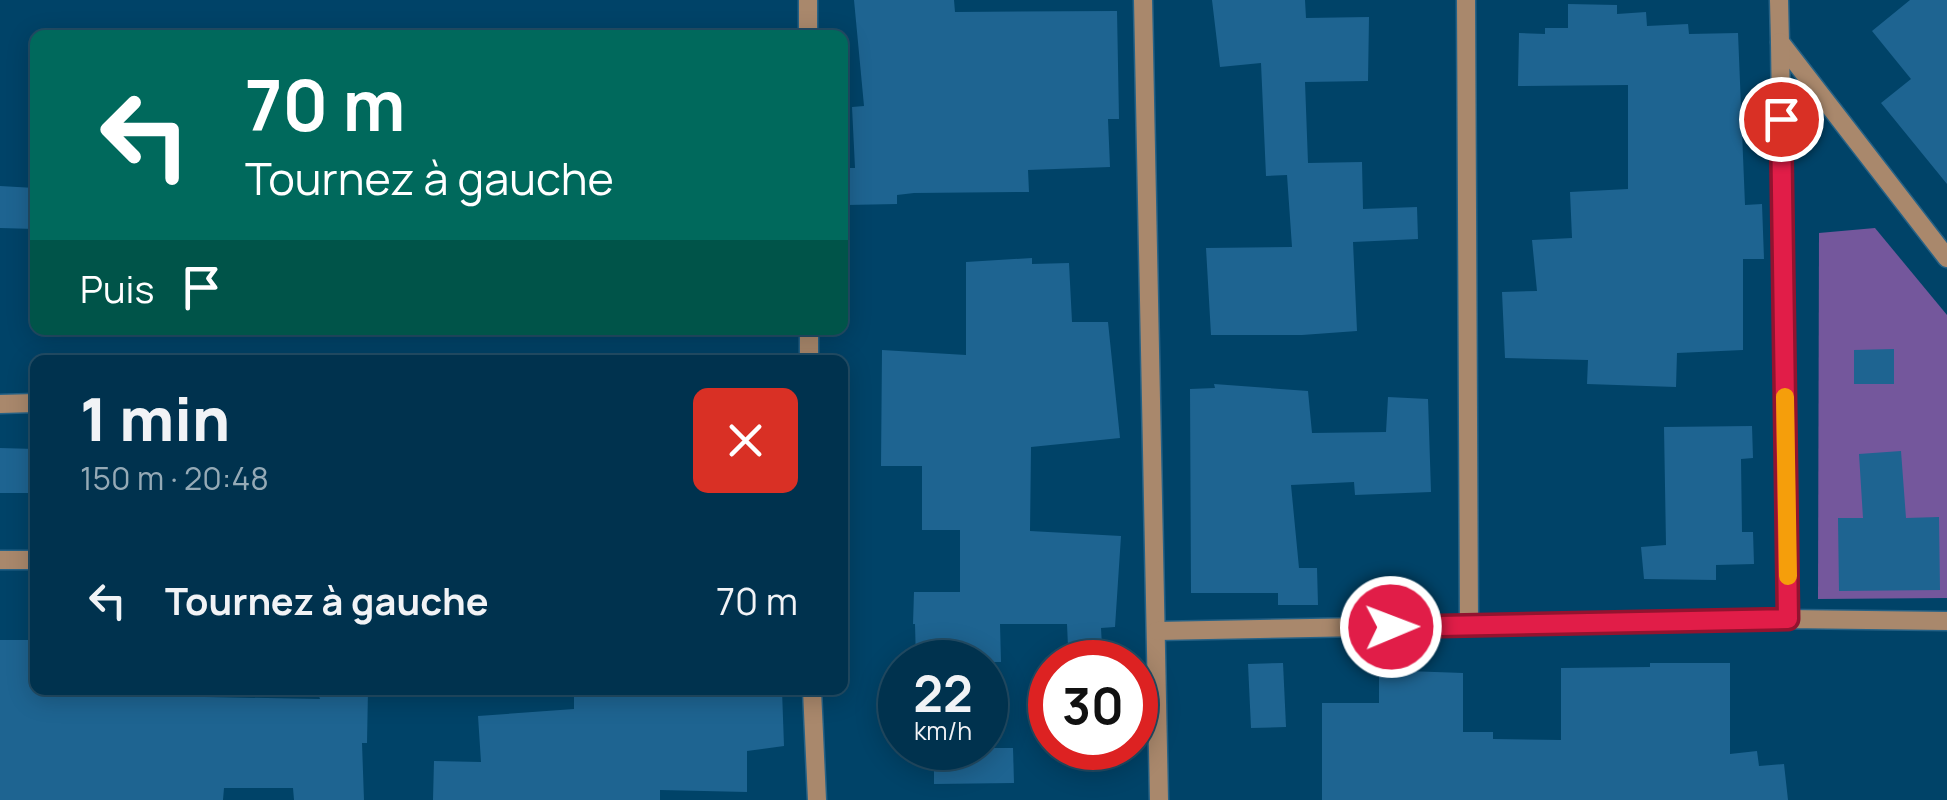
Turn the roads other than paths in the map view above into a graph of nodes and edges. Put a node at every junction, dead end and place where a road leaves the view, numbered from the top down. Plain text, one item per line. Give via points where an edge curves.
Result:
1 (808, 0) edge
2 (1143, 0) edge
3 (1466, 0) edge
4 (1780, 0) edge
5 (808, 30) edge
6 (1780, 42) junction
7 (1947, 258) edge
8 (30, 403) edge
9 (0, 404) edge
10 (0, 560) edge
11 (30, 560) edge
12 (1788, 619) junction
13 (1947, 621) edge
14 (1469, 626) junction
15 (1158, 631) junction
16 (812, 695) edge
17 (818, 800) edge
18 (1160, 800) edge

1 - 5 street
2 - 15 street
3 - 14 street
4 - 6 street
6 - 7 street
6 - 12 street
8 - 9 street
10 - 11 street
12 - 13 street
12 - 14 street
14 - 15 street
15 - 18 street
16 - 17 street

